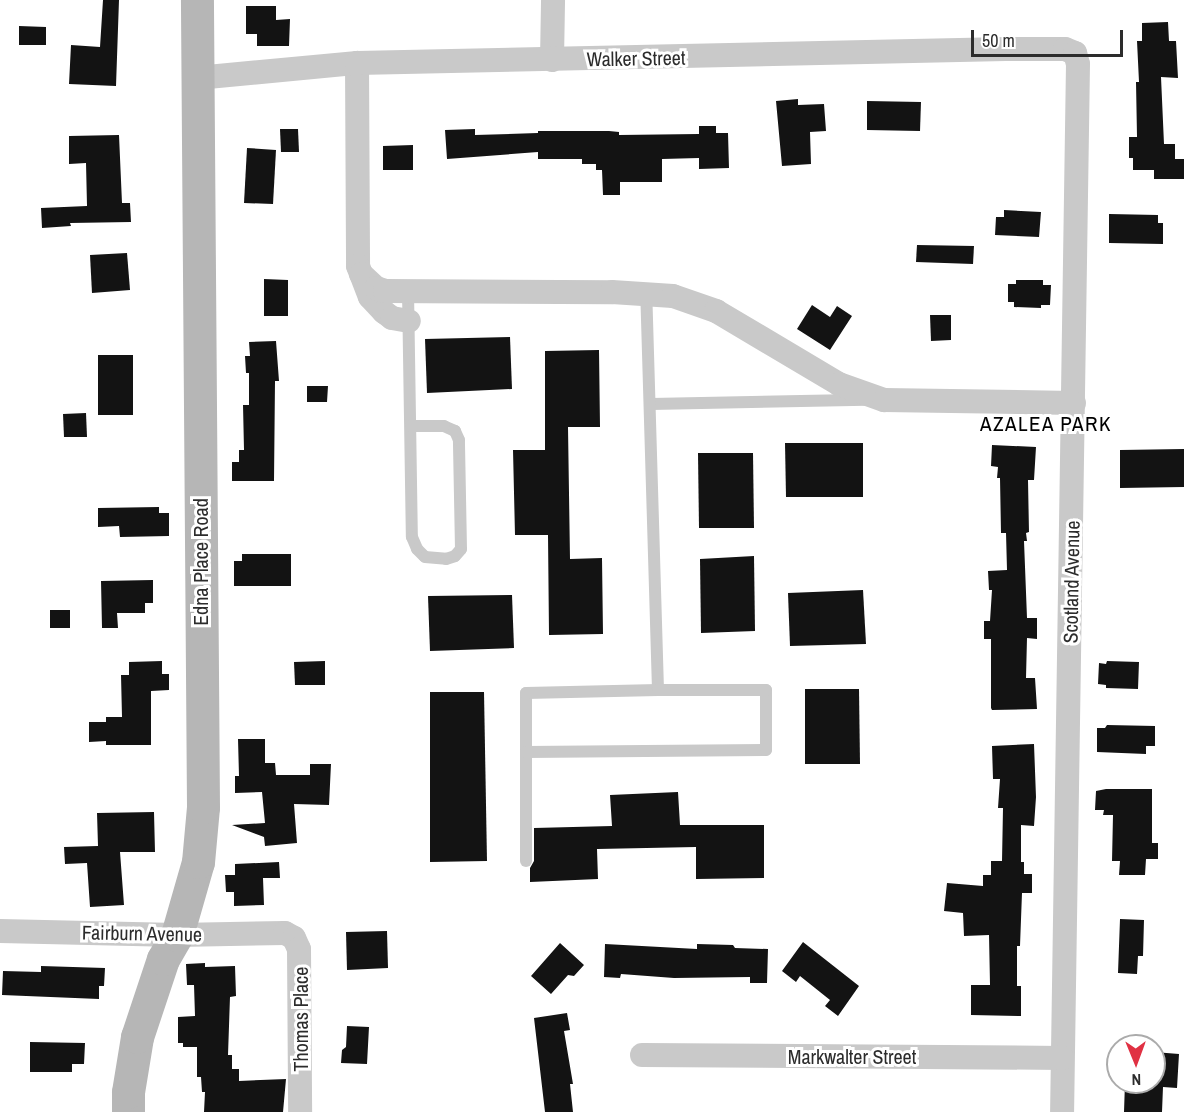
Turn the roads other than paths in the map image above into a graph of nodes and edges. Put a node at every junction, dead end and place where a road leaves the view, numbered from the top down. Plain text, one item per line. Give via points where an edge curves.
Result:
1 (197, 0) edge
2 (553, 0) edge
3 (1074, 53) joint
4 (552, 60) junction
5 (357, 63) junction
6 (197, 78) junction
7 (361, 274) junction
8 (408, 291) junction
9 (646, 296) junction
10 (409, 321) junction
11 (884, 400) junction
12 (1074, 403) junction
13 (651, 404) junction
14 (411, 426) junction
15 (658, 690) junction
16 (526, 752) junction
17 (526, 861) dead end
18 (0, 931) edge
19 (285, 933) joint
20 (177, 935) junction
21 (642, 1055) dead end
22 (1062, 1058) junction
23 (128, 1112) edge
24 (300, 1112) edge
25 (1062, 1112) edge

1 - 6 street, Edna Place Road
2 - 4 street
3 - 4 street, Walker Street via 1065,49 1006,49
3 - 12 street, Scotland Avenue via 1078,64
4 - 5 street, Walker Street
5 - 6 street, Walker Street
5 - 7 street
6 - 20 street, Edna Place Road via 203,807 198,862
7 - 8 street via 376,288
7 - 10 street via 370,297 384,312
8 - 9 street via 612,292
8 - 10 lane
9 - 11 street via 673,296 716,310 839,384
9 - 13 lane
10 - 14 lane
11 - 12 street
11 - 13 lane
12 - 22 street, Scotland Avenue
13 - 15 lane
14 - 14 lane via 412,537 425,557 446,559 461,549 459,440 455,430 444,426
15 - 16 lane via 526,693
15 - 16 lane via 766,690 766,750
16 - 17 lane
18 - 20 street, Fairburn Avenue
19 - 20 street, Fairburn Avenue
19 - 24 street, Thomas Place via 294,938 299,950
20 - 23 street, Edna Place Road via 163,959 137,1037
21 - 22 street, Markwalter Street
22 - 25 street, Scotland Avenue

